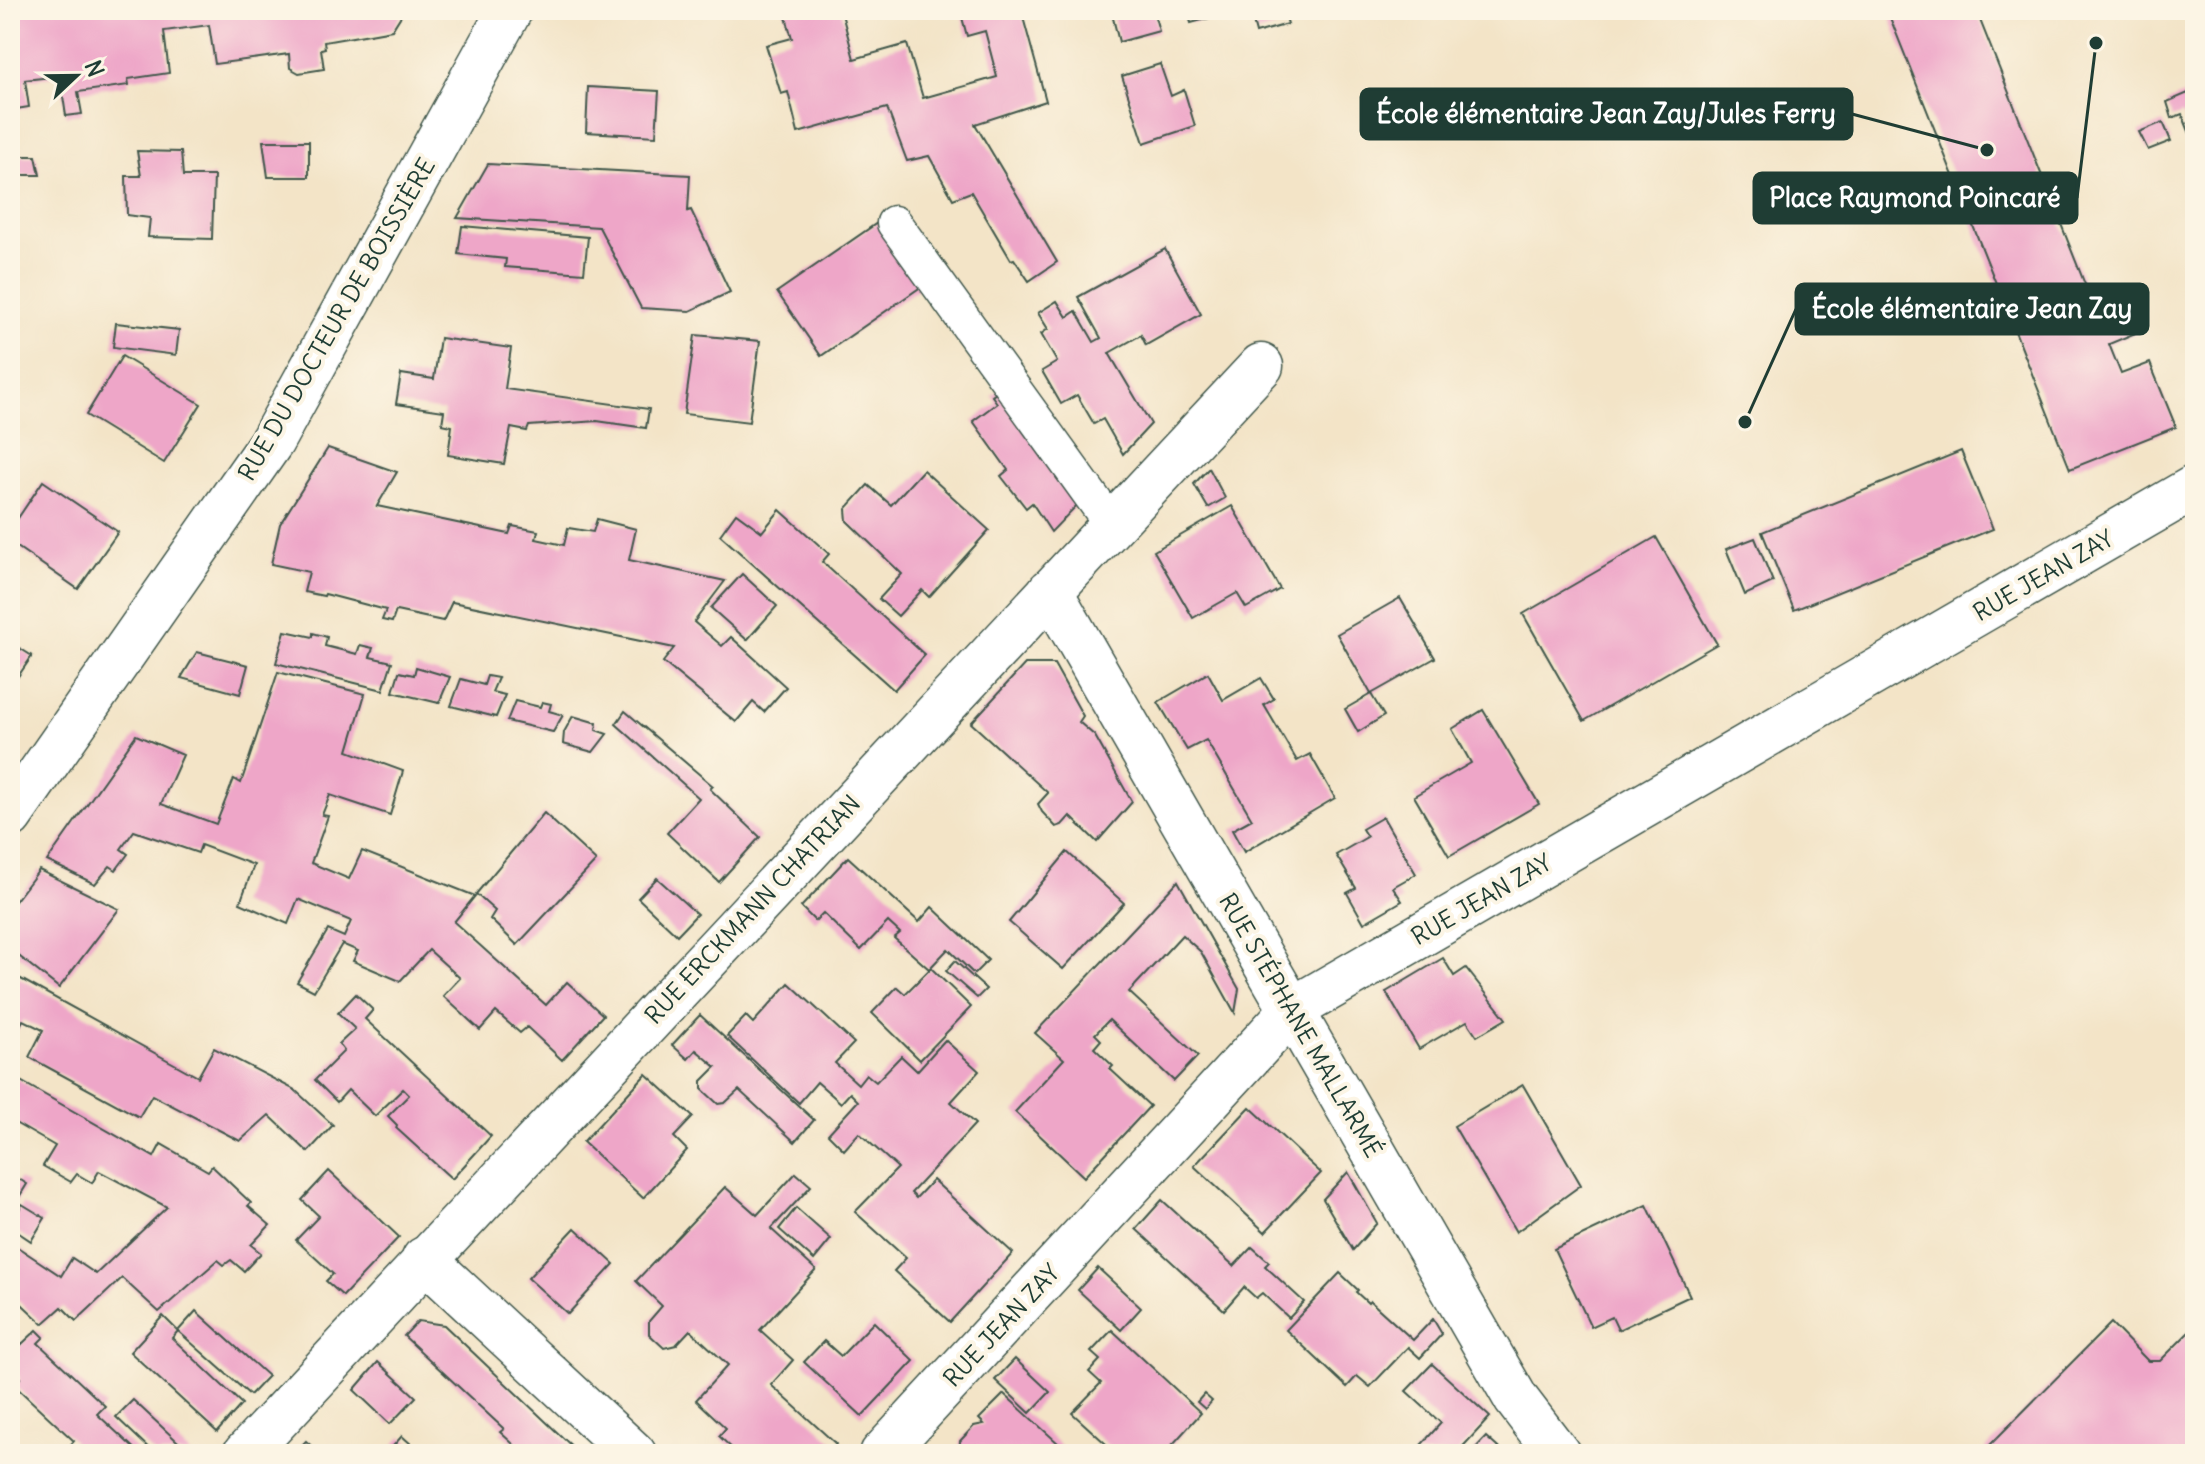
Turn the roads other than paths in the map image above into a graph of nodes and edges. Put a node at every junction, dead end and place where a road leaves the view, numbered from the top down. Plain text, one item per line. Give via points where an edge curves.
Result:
1 (510, 10) edge
2 (894, 223) dead end
3 (1261, 366) dead end
4 (2195, 487) edge
5 (1112, 525) junction
6 (1050, 591) junction
7 (10, 816) edge
8 (1293, 1009) junction
9 (424, 1259) junction
10 (245, 1454) edge
11 (634, 1454) edge
12 (882, 1454) edge
13 (1558, 1454) edge

1 - 7 street, RUE DU DOCTEUR DE BOISSIÈRE via 272,441
2 - 5 lane
3 - 5 street, RUE ERCKMANN CHATRIAN
4 - 8 street, RUE JEAN ZAY
5 - 6 street, RUE ERCKMANN CHATRIAN
6 - 8 street, RUE STÉPHANE MALLARMÉ
6 - 9 street, RUE ERCKMANN CHATRIAN
8 - 12 street, RUE JEAN ZAY
8 - 13 street, RUE STÉPHANE MALLARMÉ via 1516,1399
9 - 10 street, RUE ERCKMANN CHATRIAN
9 - 11 street

